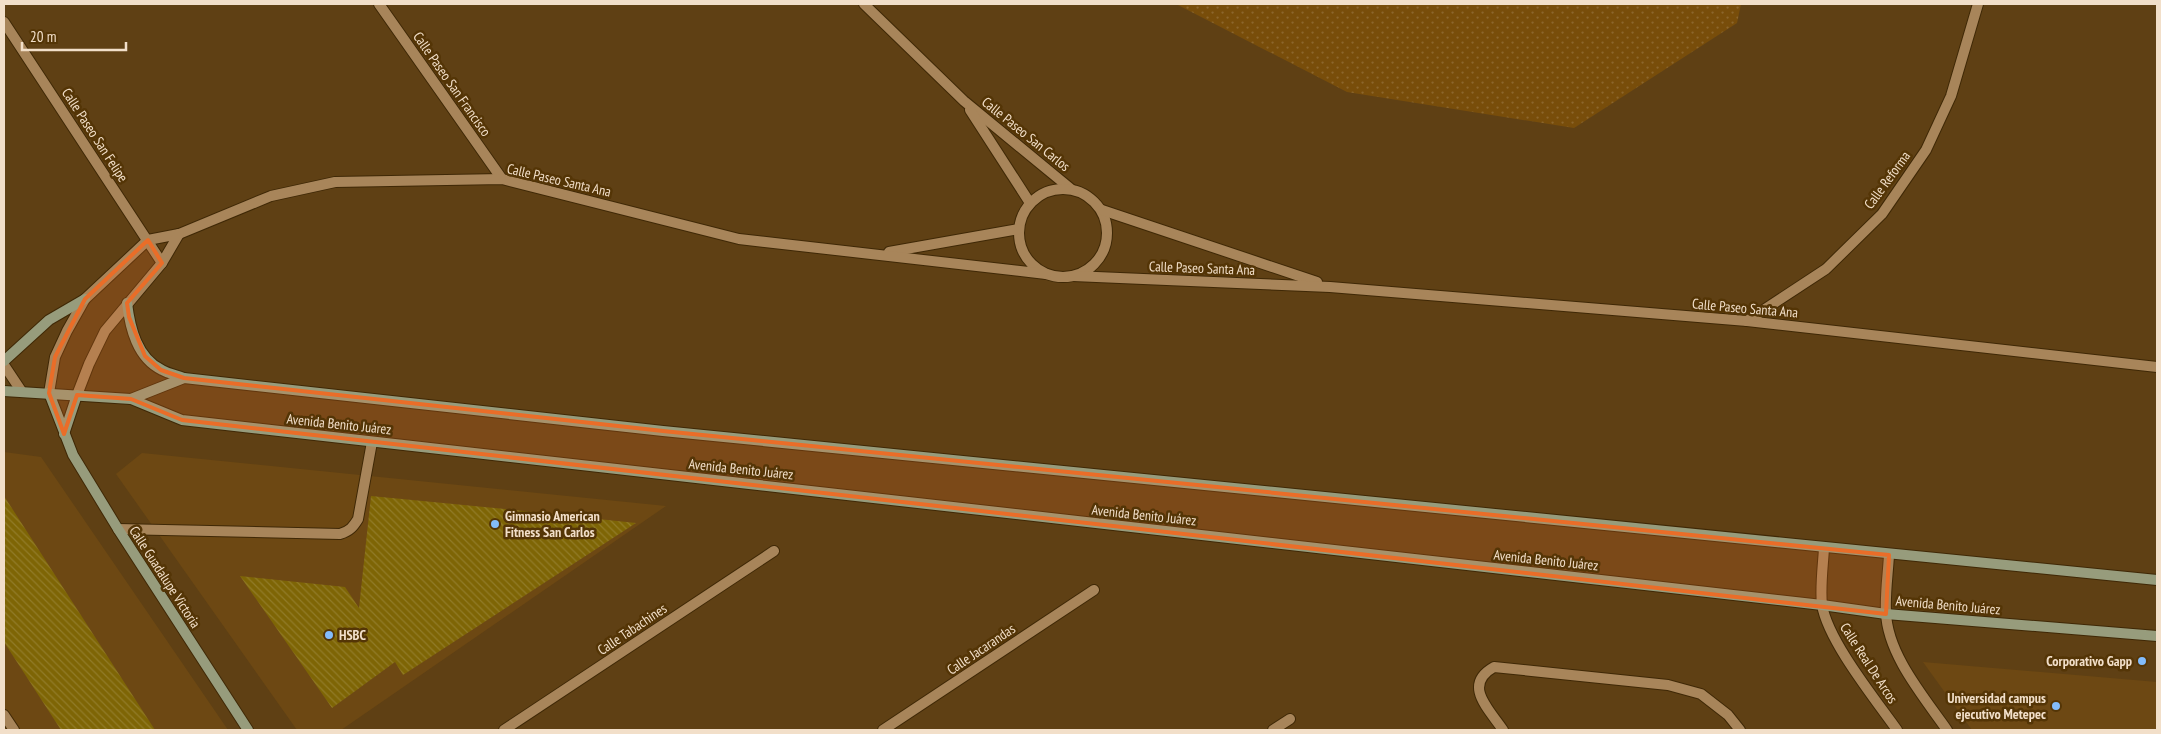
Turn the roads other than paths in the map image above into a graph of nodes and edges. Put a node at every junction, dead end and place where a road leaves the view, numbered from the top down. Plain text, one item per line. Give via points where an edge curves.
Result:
1 (379, 4) edge
2 (864, 4) edge
3 (1979, 5) edge
4 (4, 22) edge
5 (964, 101) junction
6 (502, 179) junction
7 (1071, 189) junction
8 (1030, 203) junction
9 (1102, 210) junction
10 (1019, 229) junction
11 (179, 234) junction
12 (148, 240) junction
13 (878, 254) junction
14 (162, 263) junction
15 (1046, 274) junction
16 (1073, 276) junction
17 (1330, 287) junction
18 (85, 299) junction
19 (127, 303) junction
20 (1747, 320) junction
21 (4, 361) edge
22 (4, 365) edge
23 (2157, 367) edge
24 (184, 378) junction
25 (4, 391) edge
26 (22, 392) junction
27 (49, 393) junction
28 (78, 395) junction
29 (131, 399) junction
30 (64, 434) junction
31 (372, 442) junction
32 (118, 530) junction
33 (1824, 548) junction
34 (774, 551) dead end
35 (1889, 555) junction
36 (2157, 580) edge
37 (1094, 590) dead end
38 (1822, 605) junction
39 (1886, 614) junction
40 (2157, 636) edge
41 (4, 715) edge
42 (1290, 719) dead end
43 (14, 730) edge
44 (248, 730) edge
45 (504, 730) edge
46 (883, 730) edge
47 (1274, 730) edge
48 (1503, 730) edge
49 (1740, 730) edge
50 (1897, 730) edge
51 (1947, 730) edge

1 - 6 street, Calle Paseo San Francisco
2 - 5 street, Calle Paseo San Carlos
3 - 20 street, Calle Reforma via 1951,96 1926,150 1882,214 1826,269
4 - 12 street, Calle Paseo San Felipe
5 - 7 street, Calle Paseo San Carlos
5 - 8 street, Calle Paseo San Carlos
6 - 11 street, Calle Paseo Santa Ana via 335,182 271,196
6 - 13 street, Calle Paseo Santa Ana via 740,239
7 - 8 street via 1049,190
7 - 9 street via 1084,192
8 - 10 street via 1022,215
9 - 16 street via 1108,226 1107,243 1089,269
9 - 17 street, Calle Paseo Santa Ana
10 - 13 street, Calle Paseo Santa Ana
10 - 15 street via 1025,256
11 - 12 street, Calle Paseo Santa Ana
11 - 14 street
12 - 14 street, Calle Paseo San Felipe
12 - 18 street
13 - 15 street, Calle Paseo Santa Ana
14 - 19 street
15 - 16 street
16 - 17 street, Calle Paseo Santa Ana
17 - 20 street, Calle Paseo Santa Ana
18 - 21 main road via 49,320
18 - 27 street via 55,357
19 - 24 main road via 134,338 145,356 161,370
19 - 28 street via 105,331
20 - 23 street, Calle Paseo Santa Ana
22 - 26 street
24 - 29 main road, Avenida Benito Juárez
24 - 33 main road, Avenida Benito Juárez via 663,431
25 - 26 main road, Avenida Benito Juárez
26 - 27 main road, Avenida Benito Juárez
27 - 28 main road, Avenida Benito Juárez
27 - 30 main road, Calle Guadalupe Victoria
28 - 29 main road, Avenida Benito Juárez
28 - 30 main road
29 - 31 main road, Avenida Benito Juárez via 182,420
30 - 32 main road, Calle Guadalupe Victoria
31 - 32 street via 358,519 348,532
31 - 38 main road, Avenida Benito Juárez
32 - 44 main road, Calle Guadalupe Victoria
33 - 35 main road, Avenida Benito Juárez
33 - 38 street, Calle Real De Arcos
34 - 45 street, Calle Tabachines
35 - 36 main road, Avenida Benito Juárez
35 - 39 street, Calle Real De Arcos
37 - 46 street, Calle Jacarandas
38 - 39 main road, Avenida Benito Juárez
38 - 50 street, Calle Real De Arcos via 1841,649
39 - 40 main road, Avenida Benito Juárez
39 - 51 street, Calle Real De Arcos via 1899,659
41 - 43 street
42 - 47 street
48 - 49 street via 1480,695 1478,686 1484,672 1494,667 1668,685 1701,694 1728,715

